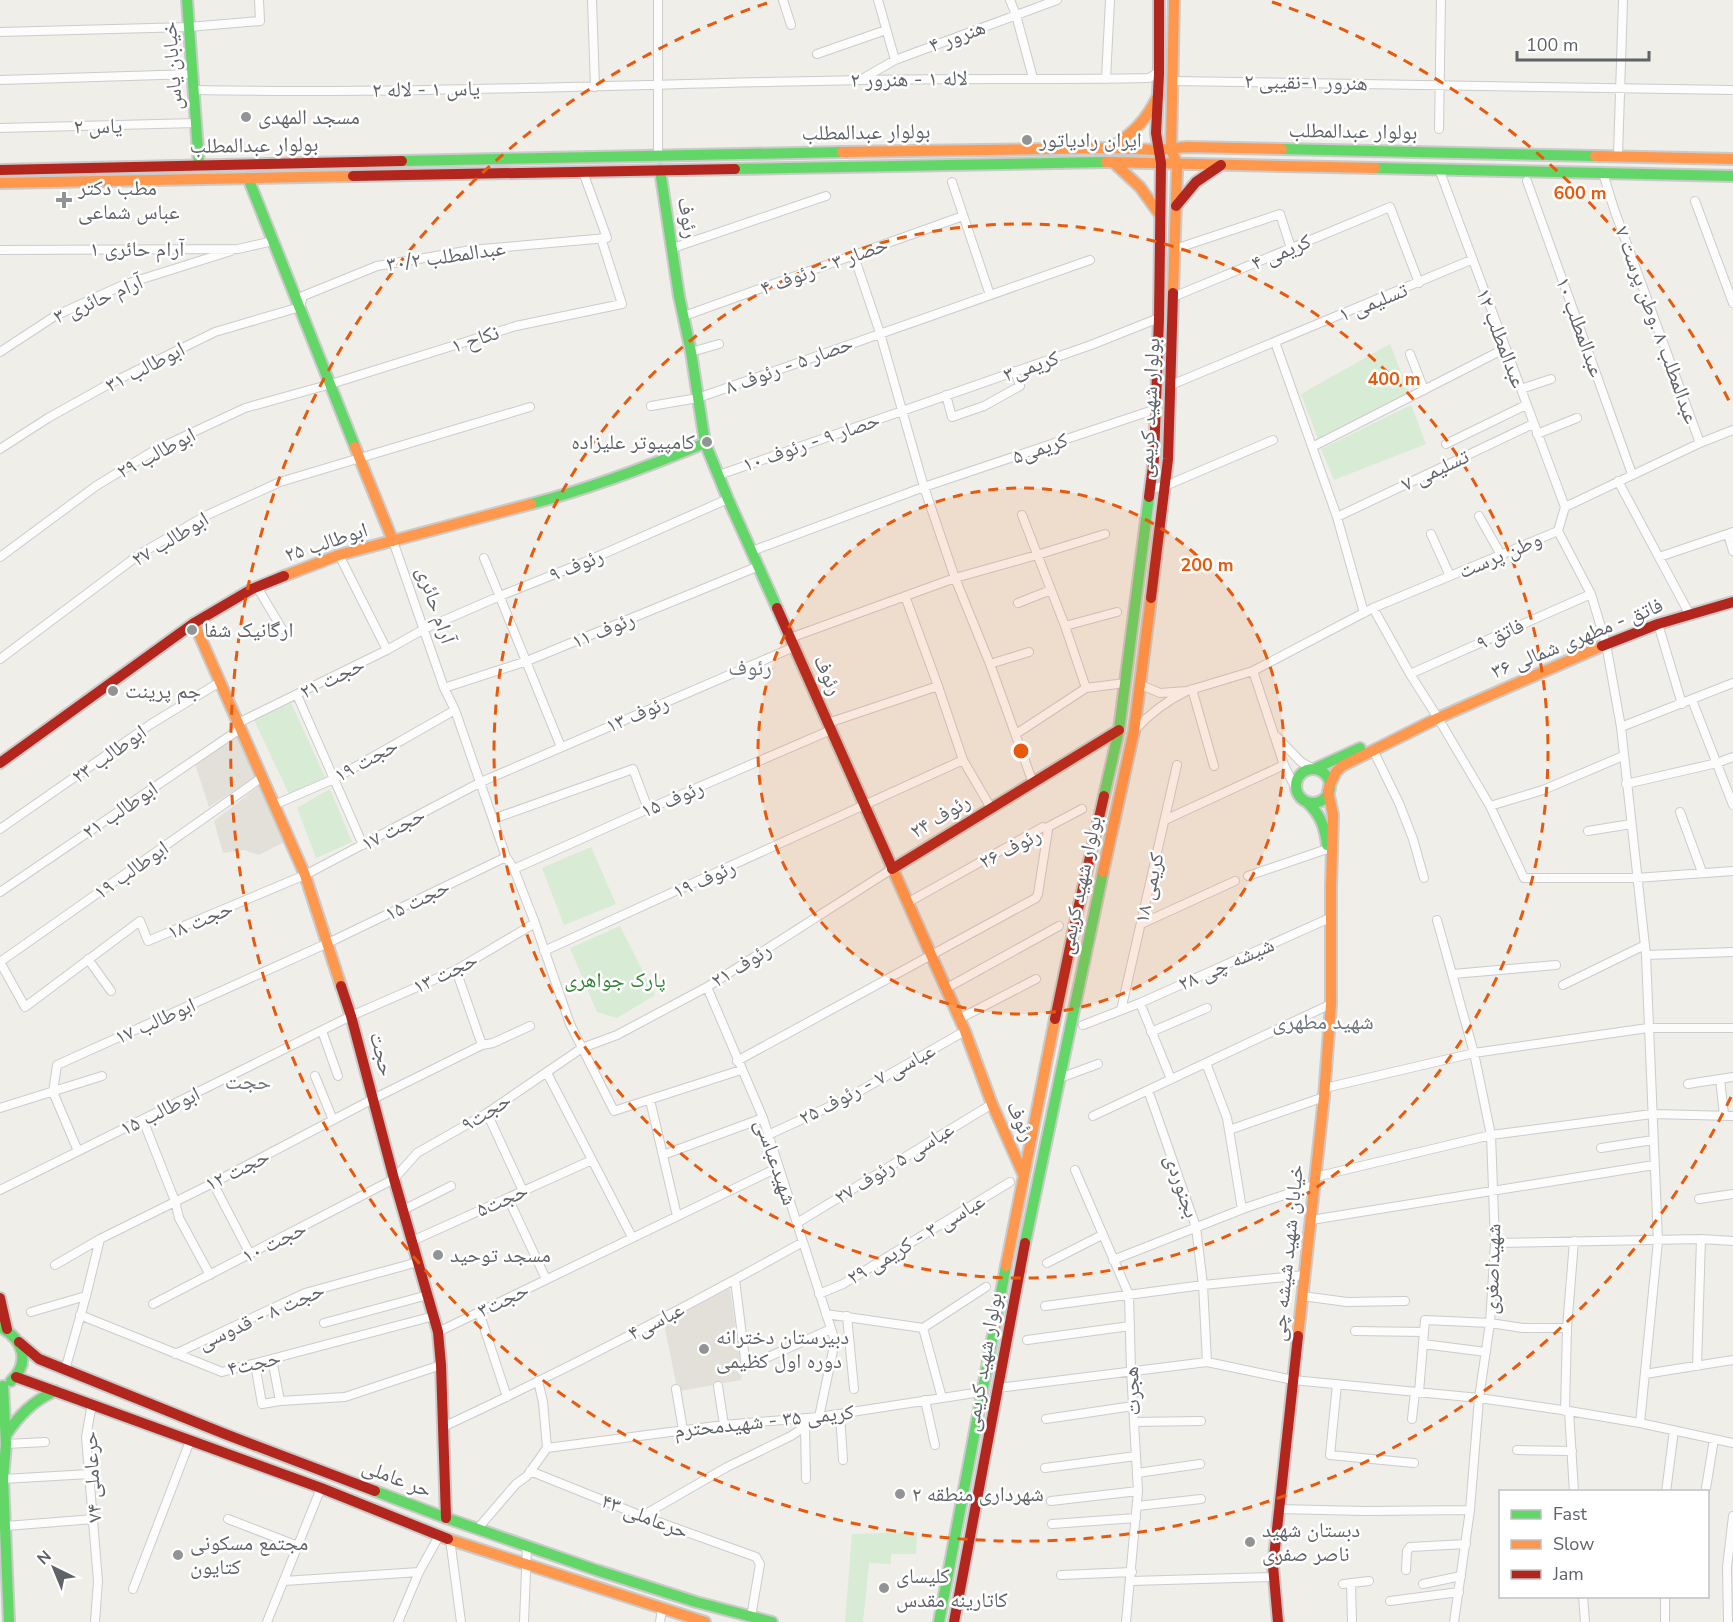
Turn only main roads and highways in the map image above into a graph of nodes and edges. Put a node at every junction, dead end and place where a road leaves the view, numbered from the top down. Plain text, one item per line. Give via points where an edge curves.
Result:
1 (187, 0) edge
2 (1159, 0) edge
3 (1174, 0) edge
4 (1158, 96) junction
5 (1111, 148) junction
6 (1156, 150) junction
7 (1171, 150) junction
8 (1733, 159) edge
9 (1113, 162) junction
10 (1161, 163) junction
11 (1177, 163) junction
12 (1222, 164) junction
13 (199, 165) junction
14 (0, 170) edge
15 (660, 170) junction
16 (1733, 176) edge
17 (248, 178) junction
18 (0, 183) edge
19 (1176, 206) junction
20 (1160, 215) junction
21 (705, 443) junction
22 (393, 541) junction
23 (1733, 602) edge
24 (194, 623) junction
25 (1438, 718) junction
26 (1119, 730) junction
27 (0, 763) edge
28 (1314, 769) junction
29 (1329, 789) junction
30 (1307, 802) junction
31 (892, 869) junction
32 (1331, 887) junction
33 (1024, 1176) junction
34 (1008, 1253) junction
35 (1022, 1256) junction
36 (0, 1298) edge
37 (4, 1328) edge
38 (20, 1342) junction
39 (16, 1377) junction
40 (1, 1386) edge
41 (55, 1391) junction
42 (6, 1440) junction
43 (446, 1518) junction
44 (942, 1606) junction
45 (956, 1616) edge
46 (9, 1622) edge
47 (705, 1622) edge
48 (772, 1622) edge
49 (930, 1622) edge
50 (939, 1622) edge
51 (963, 1622) edge
52 (1278, 1622) edge

1 - 13 main road, خیابان یاس
2 - 4 main road
3 - 7 main road
4 - 5 main road via 1150,115
4 - 6 main road
5 - 6 main road, بولوار عبدالمطلب
5 - 13 main road, بولوار عبدالمطلب
6 - 7 main road, بولوار عبدالمطلب
6 - 10 main road, بولوار شهید کریمی
7 - 8 main road, بولوار عبدالمطلب via 1188,147
7 - 11 main road, بولوار شهید کریمی
9 - 10 main road, بولوار عبدالمطلب
9 - 15 main road, بولوار عبدالمطلب
9 - 20 main road
10 - 11 main road, بولوار عبدالمطلب
10 - 20 main road, بولوار شهید کریمی
11 - 12 main road, بولوار عبدالمطلب
11 - 19 main road, بولوار شهید کریمی
12 - 16 main road, بولوار عبدالمطلب
12 - 19 main road via 1188,188
13 - 14 main road, بولوار عبدالمطلب
15 - 17 main road, بولوار عبدالمطلب
15 - 21 main road, رئوف
17 - 18 main road, بولوار عبدالمطلب
17 - 22 main road, آرام حائری
19 - 35 main road, بولوار شهید کریمی via 1168,459 1141,685
20 - 26 main road, بولوار شهید کریمی via 1154,458
21 - 22 main road, ابوطالب ۲۵ via 569,494
21 - 31 main road, رئوف
22 - 24 main road, ابوطالب ۲۵ via 339,555 257,587
23 - 25 main road, فاتق - مطهری شمالی ۳۶ via 1606,644
24 - 27 main road, ابوطالب ۲۵
24 - 43 main road, حجت via 305,875 351,1016 438,1332
25 - 28 main road
25 - 29 main road via 1342,766
26 - 31 main road, رئوف ۲۴
26 - 33 main road, بولوار شهید کریمی
28 - 29 main road via 1325,775
28 - 30 main road via 1299,777 1296,789
29 - 30 main road via 1320,801
29 - 32 main road, خیابان شهید شیشه چی via 1333,815
30 - 32 main road, خیابان شهید شیشه چی via 1323,822
31 - 33 main road, رئوف
32 - 52 main road, خیابان شهید شیشه چی via 1331,1004 1324,1093 1273,1566
33 - 34 main road, بولوار شهید کریمی
34 - 35 main road
34 - 44 main road, بولوار شهید کریمی
35 - 45 main road, بولوار شهید کریمی
36 - 37 main road
37 - 38 main road, حر عاملی
38 - 39 main road via 22,1366
38 - 43 main road, حر عاملی via 39,1359 65,1370
39 - 40 main road
39 - 41 main road, حر عاملی
40 - 42 main road
41 - 42 main road via 20,1414
41 - 47 main road, حر عاملی via 444,1537
42 - 46 main road via 3,1479
43 - 48 main road, حر عاملی via 705,1605
44 - 49 main road
44 - 50 main road, بولوار شهید کریمی
45 - 51 main road

